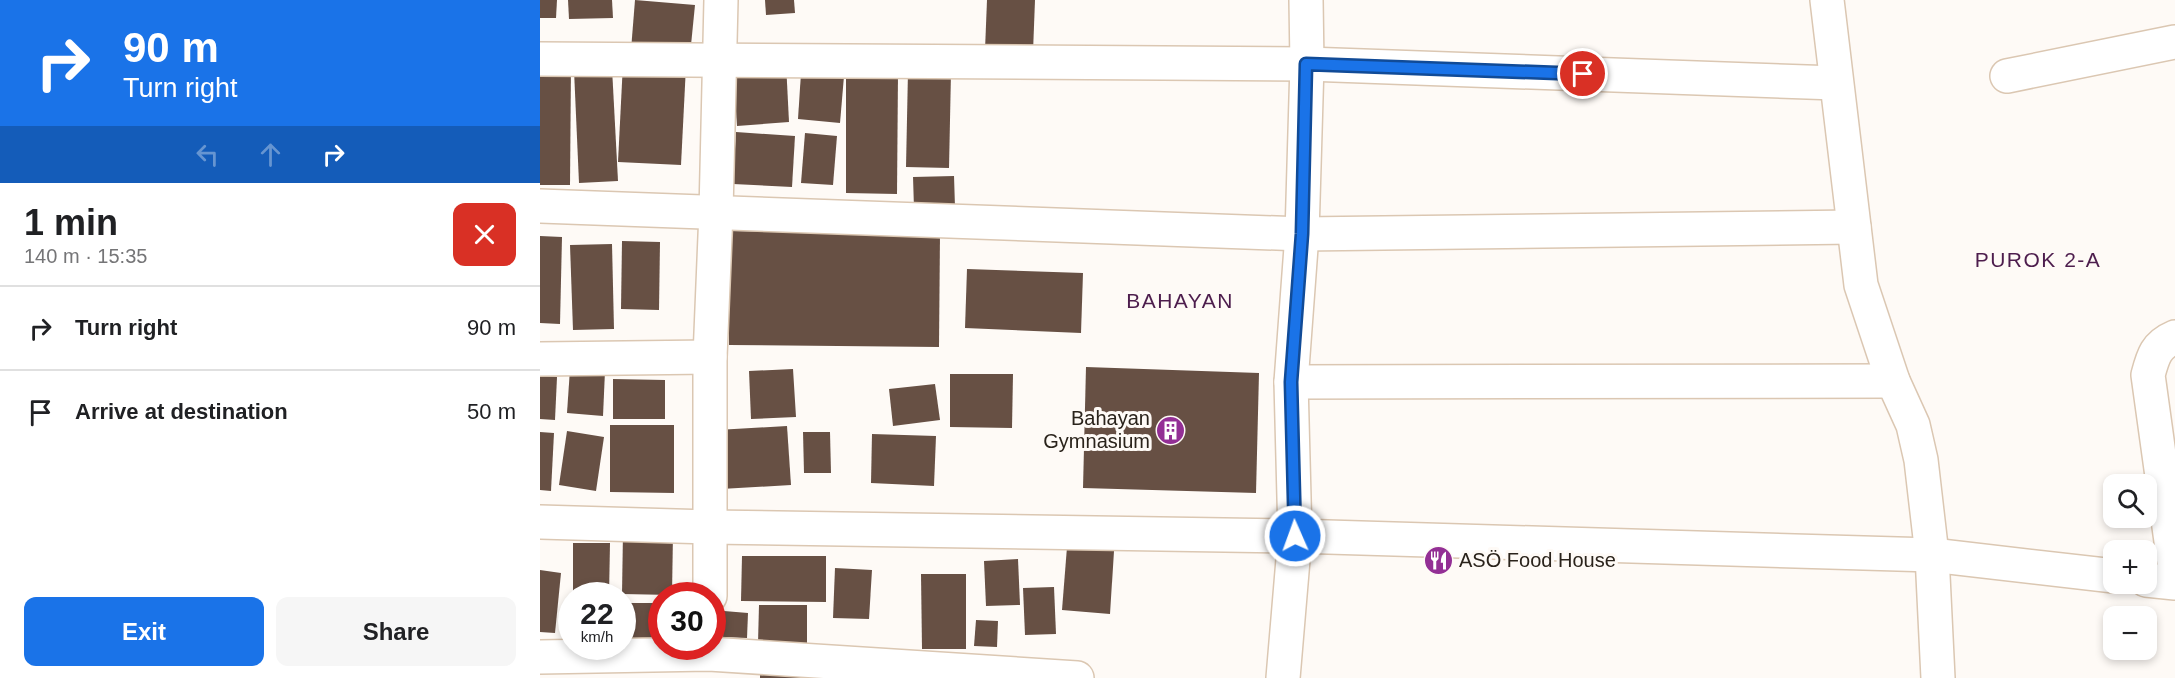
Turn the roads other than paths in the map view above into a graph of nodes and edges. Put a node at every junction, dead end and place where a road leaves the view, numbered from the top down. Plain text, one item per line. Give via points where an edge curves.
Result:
1 (721, 0) edge
2 (1306, 0) edge
3 (1827, 0) edge
4 (2175, 42) edge
5 (540, 59) edge
6 (720, 60) junction
7 (1306, 64) junction
8 (2007, 76) dead end
9 (1836, 83) junction
10 (540, 206) edge
11 (716, 212) junction
12 (1854, 227) junction
13 (1302, 234) junction
14 (2175, 337) edge
15 (710, 357) junction
16 (540, 359) edge
17 (1893, 381) junction
18 (1291, 382) junction
19 (540, 522) edge
20 (711, 527) junction
21 (1295, 536) junction
22 (1932, 555) junction
23 (2175, 570) edge
24 (2103, 575) edge
25 (2157, 581) edge
26 (710, 582) edge
27 (2175, 583) edge
28 (540, 657) edge
29 (648, 659) edge
30 (709, 660) edge
31 (1077, 678) edge
32 (1283, 678) edge
33 (1938, 678) edge

1 - 6 street
2 - 7 street
3 - 9 street
4 - 8 street
5 - 6 street
6 - 7 street
6 - 11 street
7 - 9 street
7 - 13 street
9 - 12 street
10 - 11 street
11 - 13 street
11 - 15 street
12 - 13 street
12 - 17 street via 1861,285
13 - 18 street
14 - 23 street via 2154,353 2148,375
15 - 16 street
15 - 20 street
17 - 18 street
17 - 22 street via 1913,425 1921,460
18 - 21 street
19 - 20 street
20 - 21 street
20 - 26 street
21 - 22 street
21 - 32 street
22 - 24 street
22 - 33 street
25 - 27 street
28 - 29 street
30 - 31 street

